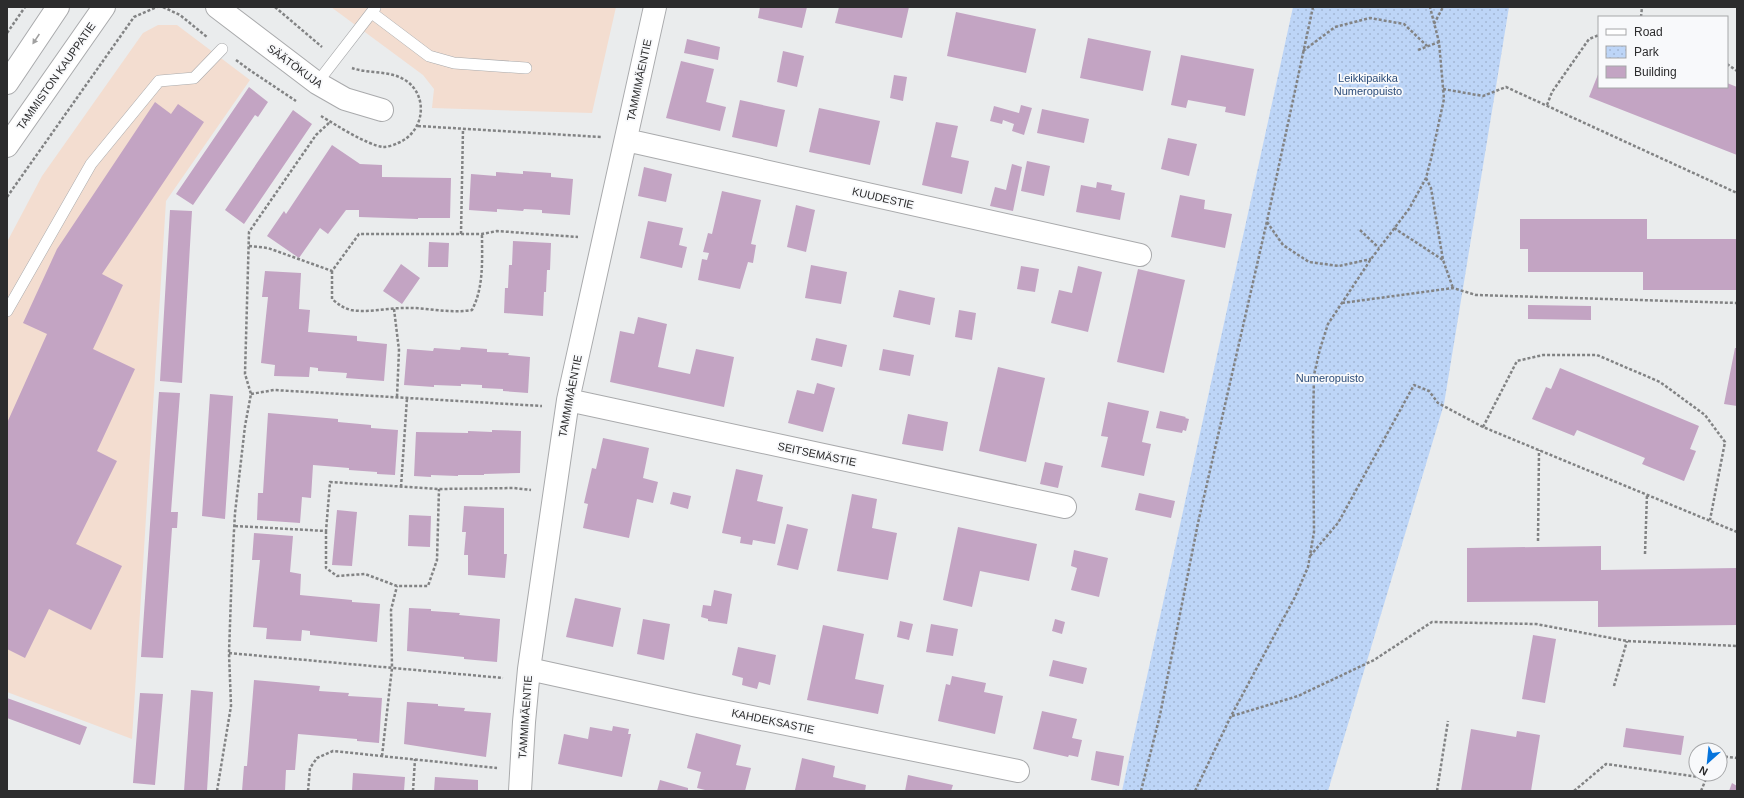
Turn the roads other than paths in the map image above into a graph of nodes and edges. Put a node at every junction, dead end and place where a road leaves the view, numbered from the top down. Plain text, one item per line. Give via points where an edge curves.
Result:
1 (58, 7) edge
2 (104, 7) edge
3 (217, 7) edge
4 (654, 7) edge
5 (374, 10) edge
6 (222, 49) dead end
7 (526, 68) dead end
8 (7, 83) edge
9 (317, 83) junction
10 (382, 110) dead end
11 (626, 140) junction
12 (7, 146) edge
13 (1140, 255) dead end
14 (7, 311) edge
15 (567, 404) junction
16 (1065, 507) dead end
17 (528, 675) junction
18 (1018, 771) dead end
19 (521, 781) edge

1 -> 8 street
2 - 12 street, TAMMISTON KAUPPATIE
3 - 9 street, SÄÄTÖKUJA
4 - 11 street, TAMMIMÄENTIE
5 - 7 lane via 429,56 454,63
5 - 9 lane
6 - 14 lane via 194,78 159,81 91,164
9 - 10 street, SÄÄTÖKUJA via 345,98
11 - 13 street, KUUDESTIE
11 - 15 street, TAMMIMÄENTIE
15 - 16 street, SEITSEMÄSTIE
15 - 17 street, TAMMIMÄENTIE
17 - 18 street, KAHDEKSASTIE via 693,705
17 - 19 street, TAMMIMÄENTIE

